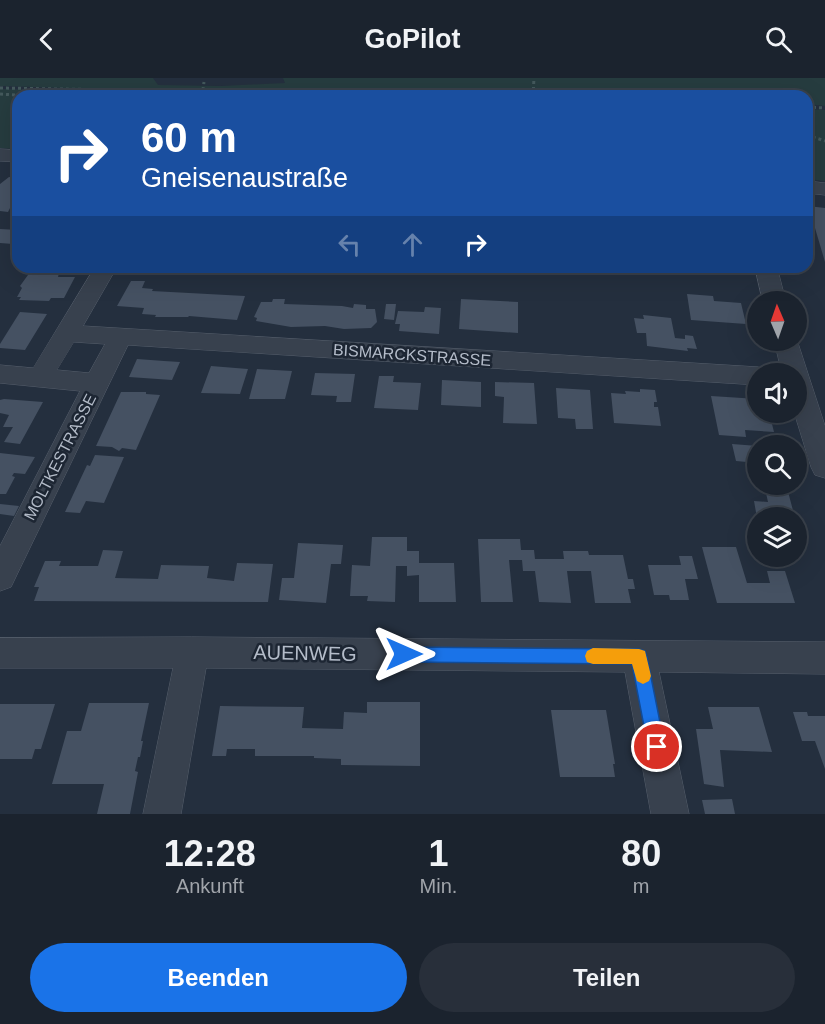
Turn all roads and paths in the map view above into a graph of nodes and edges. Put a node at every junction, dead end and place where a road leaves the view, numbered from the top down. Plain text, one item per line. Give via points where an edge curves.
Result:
1 (204, 82) dead end
2 (0, 88) edge
3 (67, 90) edge
4 (203, 90) edge
5 (103, 273) edge
6 (768, 273) edge
7 (772, 291) edge
8 (68, 333) junction
9 (120, 337) junction
10 (0, 374) edge
11 (747, 375) edge
12 (40, 378) junction
13 (97, 383) junction
14 (807, 411) edge
15 (825, 467) edge
16 (0, 577) edge
17 (192, 652) junction
18 (0, 653) edge
19 (639, 657) junction
20 (825, 658) edge
21 (162, 814) edge
22 (670, 814) edge

1 - 4 path
2 - 3 path
5 - 8 street
6 - 7 street
8 - 9 street, BISMARCKSTRASSE
8 - 12 street
9 - 11 street, BISMARCKSTRASSE
9 - 13 street, MOLTKESTRASSE
10 - 12 street
12 - 13 street
13 - 16 street, MOLTKESTRASSE
14 - 15 street
17 - 18 street, AUENWEG
17 - 19 street, AUENWEG
17 - 21 street
19 - 20 street, AUENWEG
19 - 22 street

